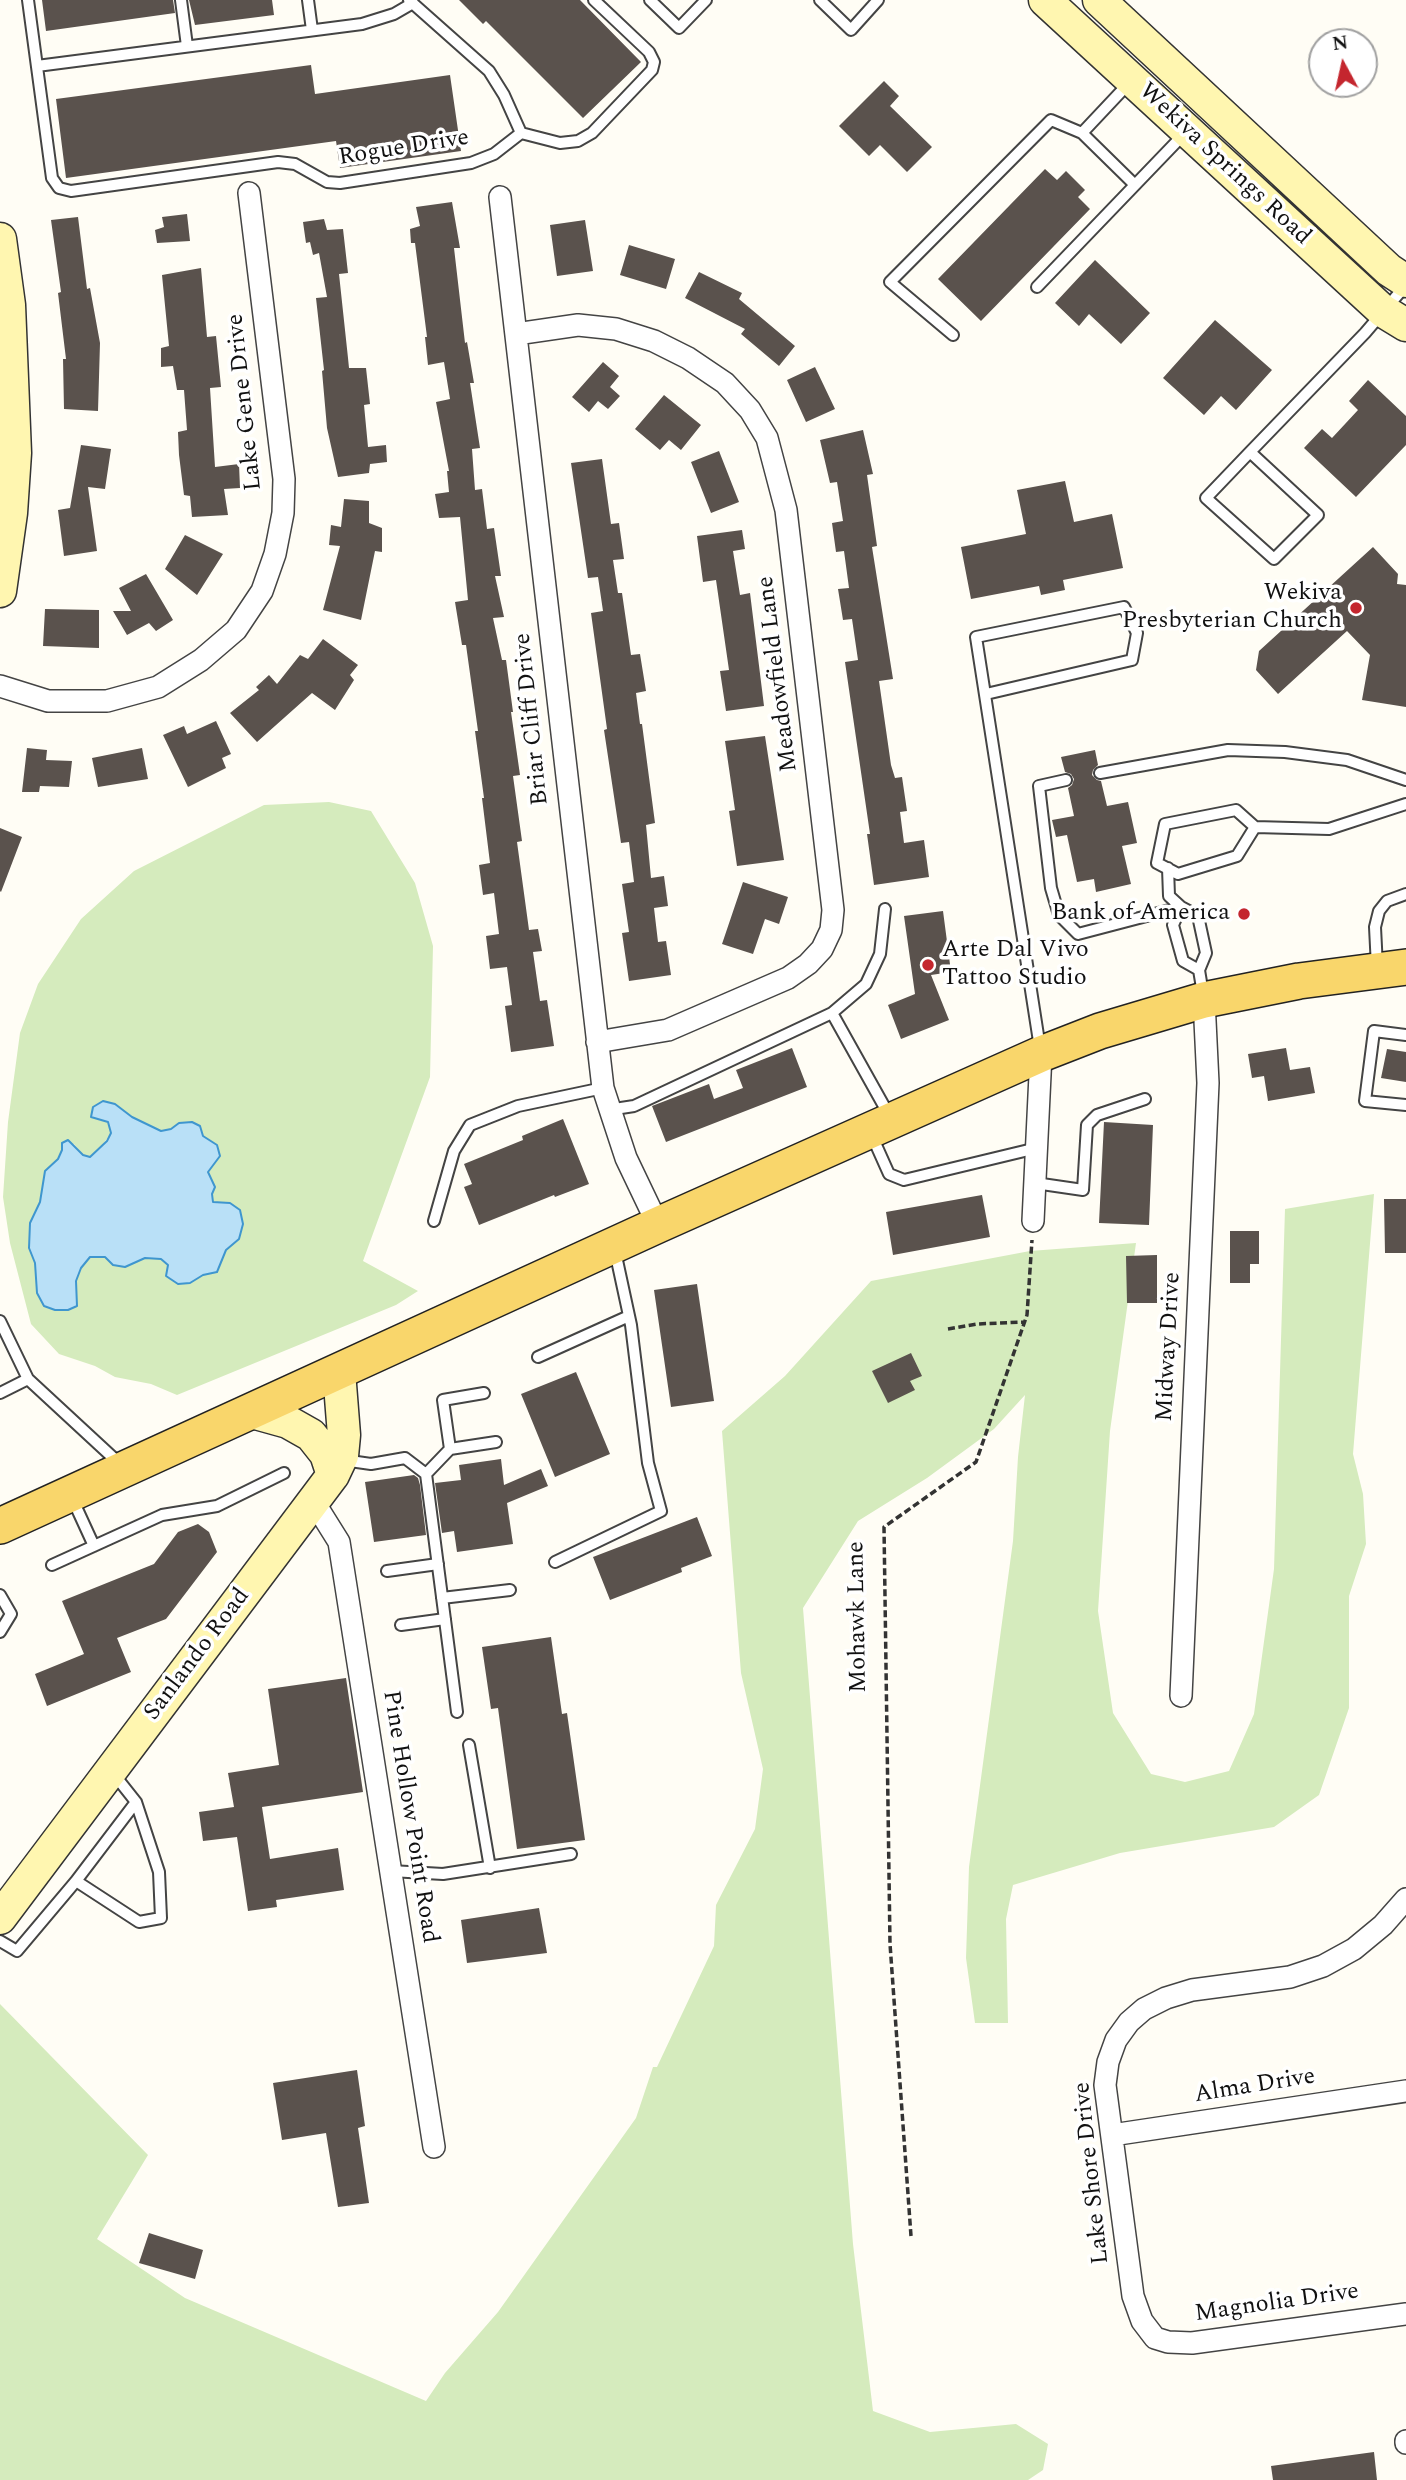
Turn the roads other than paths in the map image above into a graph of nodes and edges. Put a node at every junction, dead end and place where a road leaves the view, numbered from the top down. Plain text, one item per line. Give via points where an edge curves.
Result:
1 (29, 0) edge
2 (181, 0) edge
3 (308, 0) edge
4 (594, 0) edge
5 (650, 0) edge
6 (706, 0) edge
7 (820, 0) edge
8 (878, 0) edge
9 (1045, 0) edge
10 (1099, 0) edge
11 (411, 1) edge
12 (312, 30) junction
13 (187, 46) junction
14 (37, 66) junction
15 (1133, 80) junction
16 (1187, 131) junction
17 (521, 133) junction
18 (1082, 133) junction
19 (1135, 185) junction
20 (249, 193) dead end
21 (500, 197) dead end
22 (0, 239) edge
23 (1406, 283) edge
24 (1037, 287) dead end
25 (1394, 318) edge
26 (516, 334) junction
27 (953, 335) dead end
28 (1250, 452) junction
29 (0, 591) edge
30 (0, 686) edge
31 (986, 694) junction
32 (1100, 774) dead end
33 (1066, 780) dead end
34 (1406, 780) edge
35 (1406, 804) edge
36 (1255, 827) junction
37 (1168, 868) junction
38 (1406, 894) edge
39 (1181, 907) junction
40 (885, 909) dead end
41 (1392, 969) edge
42 (1202, 985) junction
43 (832, 1013) junction
44 (1406, 1035) edge
45 (597, 1042) junction
46 (1041, 1054) junction
47 (603, 1088) junction
48 (1145, 1099) dead end
49 (1406, 1105) edge
50 (608, 1110) junction
51 (880, 1126) junction
52 (1037, 1148) junction
53 (1035, 1183) junction
54 (434, 1221) dead end
55 (1033, 1221) road end
56 (658, 1225) junction
57 (614, 1245) junction
58 (629, 1316) junction
59 (0, 1321) edge
60 (538, 1357) dead end
61 (339, 1372) junction
62 (28, 1379) junction
63 (0, 1393) edge
64 (484, 1393) dead end
65 (252, 1412) junction
66 (496, 1442) dead end
67 (450, 1449) junction
68 (337, 1467) junction
69 (125, 1469) junction
70 (284, 1473) dead end
71 (426, 1474) junction
72 (71, 1494) junction
73 (314, 1502) junction
74 (0, 1526) edge
75 (94, 1546) junction
76 (555, 1562) dead end
77 (438, 1564) junction
78 (52, 1565) dead end
79 (387, 1571) dead end
80 (510, 1590) dead end
81 (0, 1594) edge
82 (442, 1598) junction
83 (5, 1617) edge
84 (445, 1619) junction
85 (401, 1625) dead end
86 (0, 1632) edge
87 (1181, 1696) dead end
88 (457, 1712) dead end
89 (469, 1745) dead end
90 (111, 1771) junction
91 (136, 1802) junction
92 (571, 1854) dead end
93 (490, 1867) junction
94 (391, 1871) junction
95 (76, 1881) junction
96 (1406, 1899) edge
97 (0, 1918) edge
98 (0, 1941) edge
99 (1406, 2091) edge
100 (1112, 2135) junction
101 (434, 2147) dead end
102 (1406, 2314) edge
103 (1154, 2338) joint

1 - 14 lane, Rogue Drive
2 - 13 lane
3 - 12 lane
4 - 17 lane via 649,51 652,70 592,134 578,141
5 - 6 lane via 679,28
7 - 8 lane via 851,30
9 - 15 street, Wekiva Springs Road
10 - 23 street, Wekiva Springs Road
11 - 12 lane via 394,14
11 - 17 lane via 489,71
12 - 13 lane
13 - 14 lane
14 - 17 lane, Rogue Drive via 52,178 59,188 71,191 278,162 295,164 327,182 340,183 471,163 494,154
15 - 16 street, Wekiva Springs Road
15 - 18 lane
16 - 19 lane
16 - 25 street, Wekiva Springs Road
18 - 19 lane
18 - 27 lane via 1051,120 890,282
19 - 24 lane
20 - 30 street, Lake Gene Drive via 284,479 275,554 262,591 236,630 201,660 158,687 107,701 48,701
21 - 26 street, Briar Cliff Drive
22 - 29 street via 9,305 15,453
23 - 25 lane
25 - 28 lane via 1365,333
26 - 45 street, Briar Cliff Drive
26 - 45 street, Meadowfield Lane via 578,325 616,329 654,341 725,383 767,438 786,510 833,910 831,930 822,949 788,978 668,1030
28 - 28 lane via 1206,498 1274,559 1318,515
31 - 31 lane via 976,637 1124,607 1137,634 1132,660
31 - 46 lane
32 - 34 lane via 1228,750 1347,760
33 - 39 lane via 1039,786 1051,888 1059,915 1078,934
35 - 36 lane via 1329,829
36 - 37 lane via 1237,856 1178,874
36 - 37 lane via 1236,810 1165,824 1157,863
37 - 39 lane via 1169,896
38 - 41 lane via 1387,901 1375,926
39 - 42 lane via 1173,925 1183,961
39 - 42 lane via 1198,916 1206,953
40 - 43 lane via 880,954 866,984
41 - 42 main road via 1299,981
42 - 46 main road via 1148,1015
42 - 87 street, Midway Drive via 1208,1083
43 - 50 lane via 634,1106
43 - 51 lane
44 - 49 lane via 1374,1031 1366,1101
45 - 47 street, Briar Cliff Drive
46 - 51 main road
46 - 52 street
47 - 50 street, Briar Cliff Drive
47 - 54 lane via 518,1106 470,1125 454,1151
48 - 53 lane via 1097,1115 1087,1125 1083,1190
50 - 56 street, Briar Cliff Drive
51 - 52 lane via 889,1174 904,1180
51 - 56 main road
52 - 53 street
53 - 55 street
56 - 57 main road
57 - 58 lane
57 - 61 main road
58 - 60 lane
58 - 76 lane via 648,1463 661,1511
59 - 62 lane
61 - 65 main road
61 - 68 street, Sanlando Road via 344,1435
62 - 63 lane
62 - 69 lane
64 - 67 lane via 443,1400
65 - 68 street via 288,1422 311,1435
65 - 69 main road
66 - 67 lane
67 - 71 lane
68 - 71 lane via 405,1458
68 - 73 street, Sanlando Road
69 - 72 main road
70 - 75 lane via 216,1506 162,1515
71 - 77 lane
72 - 74 main road
72 - 75 lane
73 - 90 street, Sanlando Road
73 - 94 street, Pine Hollow Point Road via 339,1542
75 - 78 lane
77 - 79 lane
77 - 82 lane
80 - 82 lane
81 - 83 lane
82 - 84 lane
83 - 86 lane
84 - 85 lane
84 - 88 lane
89 - 93 lane
90 - 91 lane
90 - 97 street, Sanlando Road
91 - 95 lane
91 - 95 lane via 159,1872 161,1918 139,1922
92 - 93 lane
93 - 94 lane via 443,1874
94 - 101 street, Pine Hollow Point Road
95 - 98 lane via 17,1951
96 - 100 street, Lake Shore Drive via 1354,1949 1323,1966 1290,1977 1192,1990 1144,2009 1116,2040 1108,2062 1105,2085
99 - 100 street, Alma Drive
100 - 103 street, Lake Shore Drive via 1133,2296
102 - 103 street, Magnolia Drive via 1192,2343

